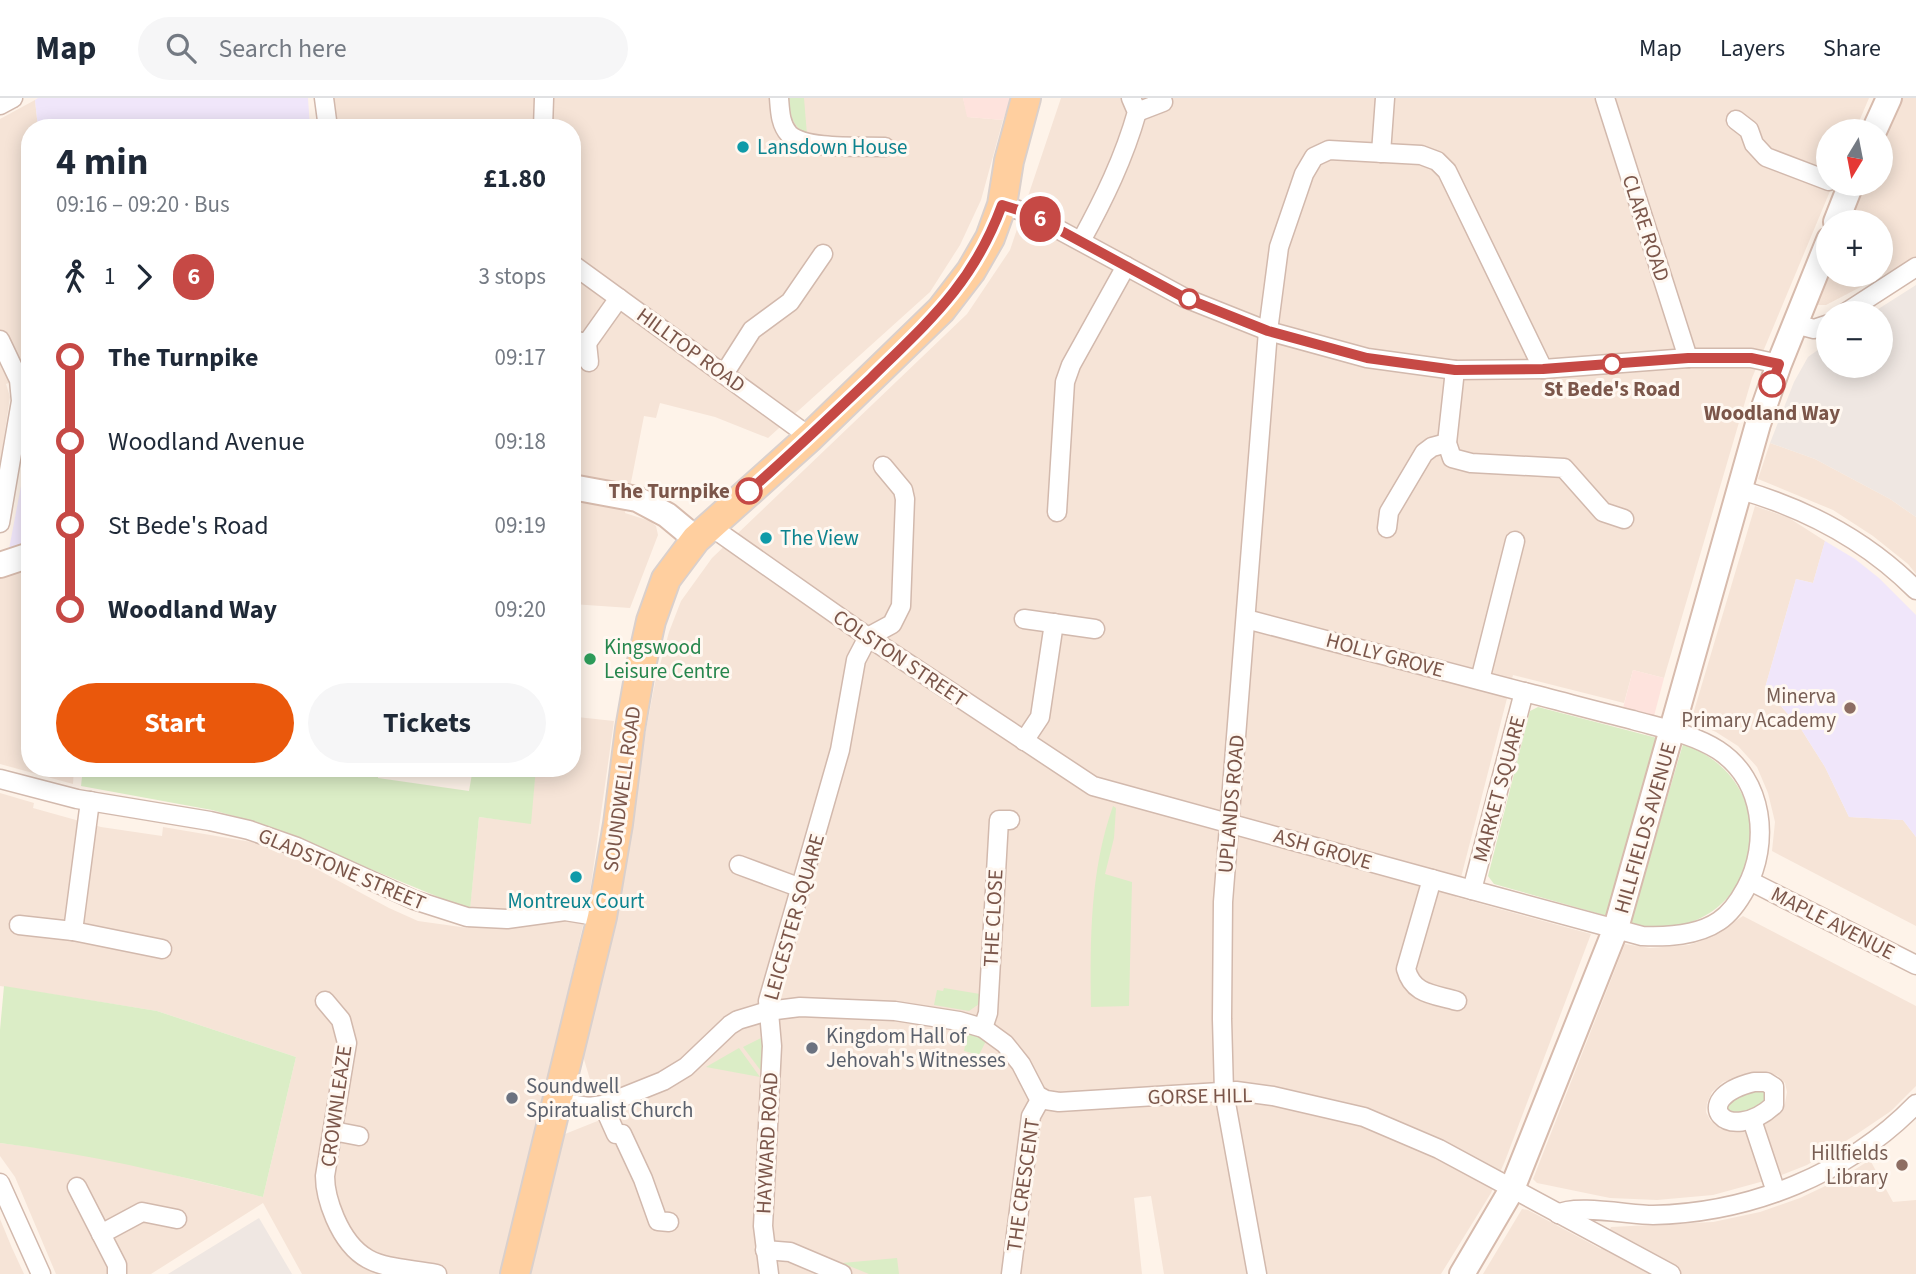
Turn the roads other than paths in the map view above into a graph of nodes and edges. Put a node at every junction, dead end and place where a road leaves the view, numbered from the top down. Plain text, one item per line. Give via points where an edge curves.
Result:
1 (13, 98) edge
2 (324, 98) edge
3 (544, 98) edge
4 (779, 98) edge
5 (1026, 98) edge
6 (1385, 98) edge
7 (1605, 98) edge
8 (1889, 98) edge
9 (1163, 102) dead end
10 (0, 105) edge
11 (1134, 105) edge
12 (327, 119) edge
13 (543, 119) edge
14 (1879, 119) edge
15 (1736, 120) dead end
16 (885, 146) dead end
17 (1381, 153) junction
18 (1816, 175) edge
19 (1002, 205) junction
20 (1081, 241) junction
21 (823, 254) dead end
22 (1126, 266) junction
23 (1916, 267) edge
24 (581, 271) edge
25 (1816, 272) edge
26 (619, 298) junction
27 (1864, 301) edge
28 (1795, 324) junction
29 (1816, 328) edge
30 (1268, 331) junction
31 (0, 340) edge
32 (581, 340) edge
33 (581, 346) edge
34 (1688, 358) junction
35 (589, 362) dead end
36 (1779, 364) junction
37 (1543, 369) junction
38 (1455, 370) junction
39 (724, 374) junction
40 (810, 438) junction
41 (1447, 443) junction
42 (883, 466) dead end
43 (581, 489) edge
44 (1741, 490) junction
45 (1057, 512) dead end
46 (1624, 519) dead end
47 (0, 523) edge
48 (1387, 528) dead end
49 (702, 532) junction
50 (1516, 541) dead end
51 (21, 557) edge
52 (1, 563) edge
53 (1916, 590) edge
54 (1024, 619) dead end
55 (1246, 619) junction
56 (1054, 623) junction
57 (1095, 629) dead end
58 (868, 637) junction
59 (1480, 680) junction
60 (1524, 692) junction
61 (1673, 731) junction
62 (1024, 741) junction
63 (0, 779) edge
64 (1093, 786) joint
65 (90, 801) junction
66 (1010, 820) dead end
67 (1230, 823) junction
68 (738, 865) dead end
69 (1432, 880) junction
70 (1750, 881) junction
71 (801, 888) junction
72 (1472, 890) junction
73 (602, 917) junction
74 (19, 925) dead end
75 (1616, 928) junction
76 (73, 931) junction
77 (162, 948) dead end
78 (1916, 965) edge
79 (325, 1001) dead end
80 (1457, 1001) dead end
81 (768, 1012) junction
82 (983, 1028) junction
83 (1224, 1092) junction
84 (1041, 1098) junction
85 (556, 1102) junction
86 (1916, 1104) edge
87 (603, 1105) junction
88 (1752, 1120) dead end
89 (333, 1131) junction
90 (359, 1136) dead end
91 (0, 1183) edge
92 (77, 1187) dead end
93 (1512, 1189) junction
94 (1776, 1192) junction
95 (4, 1210) edge
96 (1559, 1214) junction
97 (177, 1219) dead end
98 (669, 1222) dead end
99 (101, 1234) junction
100 (765, 1250) junction
101 (362, 1266) edge
102 (41, 1274) edge
103 (117, 1274) edge
104 (437, 1274) edge
105 (514, 1274) edge
106 (769, 1274) edge
107 (842, 1274) edge
108 (1011, 1274) edge
109 (1257, 1274) edge
110 (1462, 1274) edge
111 (1671, 1274) edge

1 - 10 street
2 - 12 street
3 - 13 street
4 - 16 street via 781,121 789,134 804,142
5 - 19 main road, SOUNDWELL ROAD
6 - 17 street
7 - 34 street, CLARE ROAD
8 - 14 street
9 - 11 street
11 - 20 street via 1127,148
15 - 18 street via 1749,130 1766,157
17 - 30 street via 1329,150 1314,157 1279,247
17 - 37 street via 1421,155 1447,171
19 - 20 street via 1028,213
19 - 40 main road, SOUNDWELL ROAD via 971,271 941,310
20 - 22 street
21 - 39 street via 790,302 752,330
22 - 30 street via 1185,298
22 - 45 street via 1065,382
23 - 27 street
24 - 26 street, HILLTOP ROAD
25 - 28 street, HILLFIELDS AVENUE
26 - 32 street
26 - 39 street, HILLTOP ROAD
28 - 29 street
28 - 36 street, HILLFIELDS AVENUE
30 - 38 street via 1367,358
30 - 55 street, UPLANDS ROAD
31 - 47 street via 19,380 21,401
33 - 35 street
34 - 36 street via 1751,358
34 - 37 street
36 - 44 street, HILLFIELDS AVENUE
37 - 38 street
38 - 41 street
39 - 40 street, HILLTOP ROAD
40 - 49 main road, SOUNDWELL ROAD
41 - 46 street via 1452,458 1471,463 1564,468 1603,512
41 - 48 street via 1424,453 1389,512
42 - 58 street via 905,499 901,606 892,624
43 - 49 street via 637,499
44 - 53 street via 1803,511 1835,528
44 - 61 street, HILLFIELDS AVENUE
49 - 58 street, COLSTON STREET
49 - 73 main road, SOUNDWELL ROAD via 666,579 650,621
50 - 59 street
51 - 52 street
54 - 56 street
55 - 59 street, HOLLY GROVE
55 - 67 street, UPLANDS ROAD
56 - 57 street
56 - 62 street via 1040,717
58 - 62 street, COLSTON STREET
58 - 71 street, LEICESTER SQUARE via 854,666 840,750
59 - 60 street, HOLLY GROVE
60 - 61 street, MARKET SQUARE
60 - 72 street, MARKET SQUARE
61 - 70 street, MARKET SQUARE via 1720,751 1754,794 1761,841
61 - 75 street, HILLFIELDS AVENUE
62 - 64 street, COLSTON STREET
63 - 65 street, GLADSTONE STREET
64 - 67 street, ASH GROVE
65 - 73 street, GLADSTONE STREET via 249,830 463,916 497,919 565,912
65 - 76 street
66 - 82 street, THE CLOSE via 999,820 988,1013
67 - 69 street, ASH GROVE
67 - 83 street, UPLANDS ROAD via 1223,902
68 - 71 street
69 - 72 street, ASH GROVE
69 - 80 street via 1406,969 1415,989
70 - 75 street, MARKET SQUARE via 1719,922 1693,932 1642,936
70 - 78 street, MAPLE AVENUE
71 - 81 street, LEICESTER SQUARE
72 - 75 street, MARKET SQUARE
73 - 85 main road, SOUNDWELL ROAD
74 - 76 street
75 - 93 street, HILLFIELDS AVENUE
76 - 77 street
79 - 89 street, CROWNLEAZE via 348,1016 347,1055
81 - 82 street via 800,1007 877,1009
81 - 87 street, LEICESTER SQUARE via 730,1025 675,1074
81 - 100 street, HAYWARD ROAD via 772,1039
82 - 84 street via 1005,1044
83 - 84 street, GORSE HILL via 1059,1101
83 - 93 street, GORSE HILL via 1273,1096 1364,1116 1439,1149
83 - 109 street, UPLANDS ROAD
84 - 108 street, THE CRESCENT via 1031,1116
85 - 87 street, LEICESTER SQUARE
85 - 105 main road, SOUNDWELL ROAD
86 - 94 street via 1852,1157
87 - 98 street via 616,1134 622,1134 631,1152 659,1221
88 - 94 street
89 - 90 street
89 - 101 street, CROWNLEAZE via 325,1176 327,1197
91 - 95 street
92 - 99 street
93 - 96 street, GORSE HILL
93 - 110 street, HILLFIELDS AVENUE
94 - 96 street via 1699,1212 1652,1215 1573,1209
95 - 102 street
96 - 111 street, GORSE HILL
97 - 99 street via 142,1212
99 - 103 street
100 - 106 street, HAYWARD ROAD
100 - 107 street via 790,1252
101 - 104 street, CROWNLEAZE

